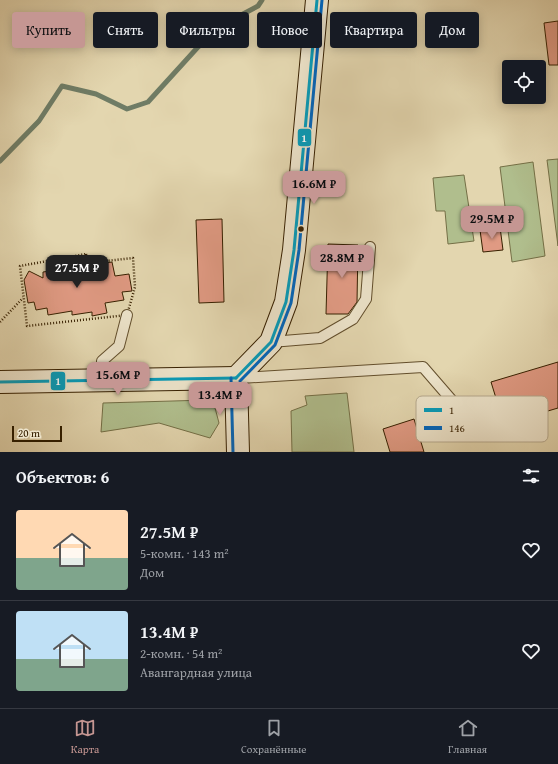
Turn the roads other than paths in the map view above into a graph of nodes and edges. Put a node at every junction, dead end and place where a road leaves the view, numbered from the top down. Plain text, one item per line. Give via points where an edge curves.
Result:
1 (317, 0) edge
2 (370, 246) dead end
3 (127, 315) road end
4 (271, 342) junction
5 (236, 378) junction
6 (101, 380) junction
7 (0, 382) edge
8 (448, 396) edge
9 (238, 452) edge

1 - 4 main road via 294,250 286,302
2 - 4 lane via 366,299 353,319 320,338
3 - 6 lane via 119,346 102,361
4 - 5 main road
5 - 6 main road
5 - 8 lane via 424,367
5 - 9 main road
6 - 7 main road

